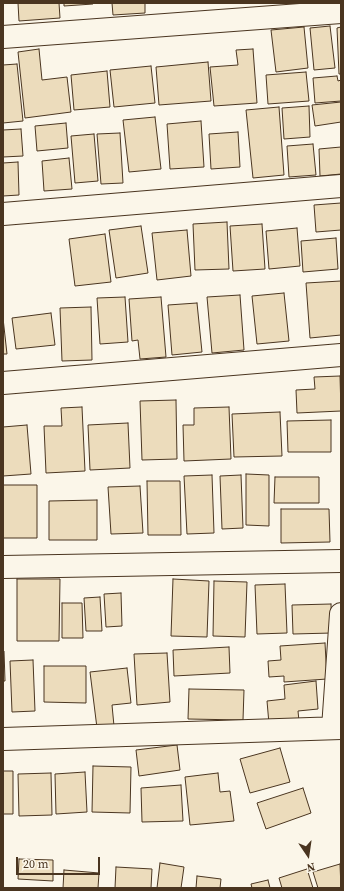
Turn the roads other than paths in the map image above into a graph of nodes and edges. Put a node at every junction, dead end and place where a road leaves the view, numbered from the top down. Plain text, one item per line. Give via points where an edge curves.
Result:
1 (341, 12) edge
2 (3, 37) edge
3 (341, 186) edge
4 (3, 214) edge
5 (341, 354) edge
6 (3, 383) edge
7 (341, 561) edge
8 (3, 567) edge
9 (341, 614) edge
10 (337, 728) edge
11 (3, 739) edge

1 - 2 street
3 - 4 street
5 - 6 street
7 - 8 street
9 - 10 street
10 - 11 street

